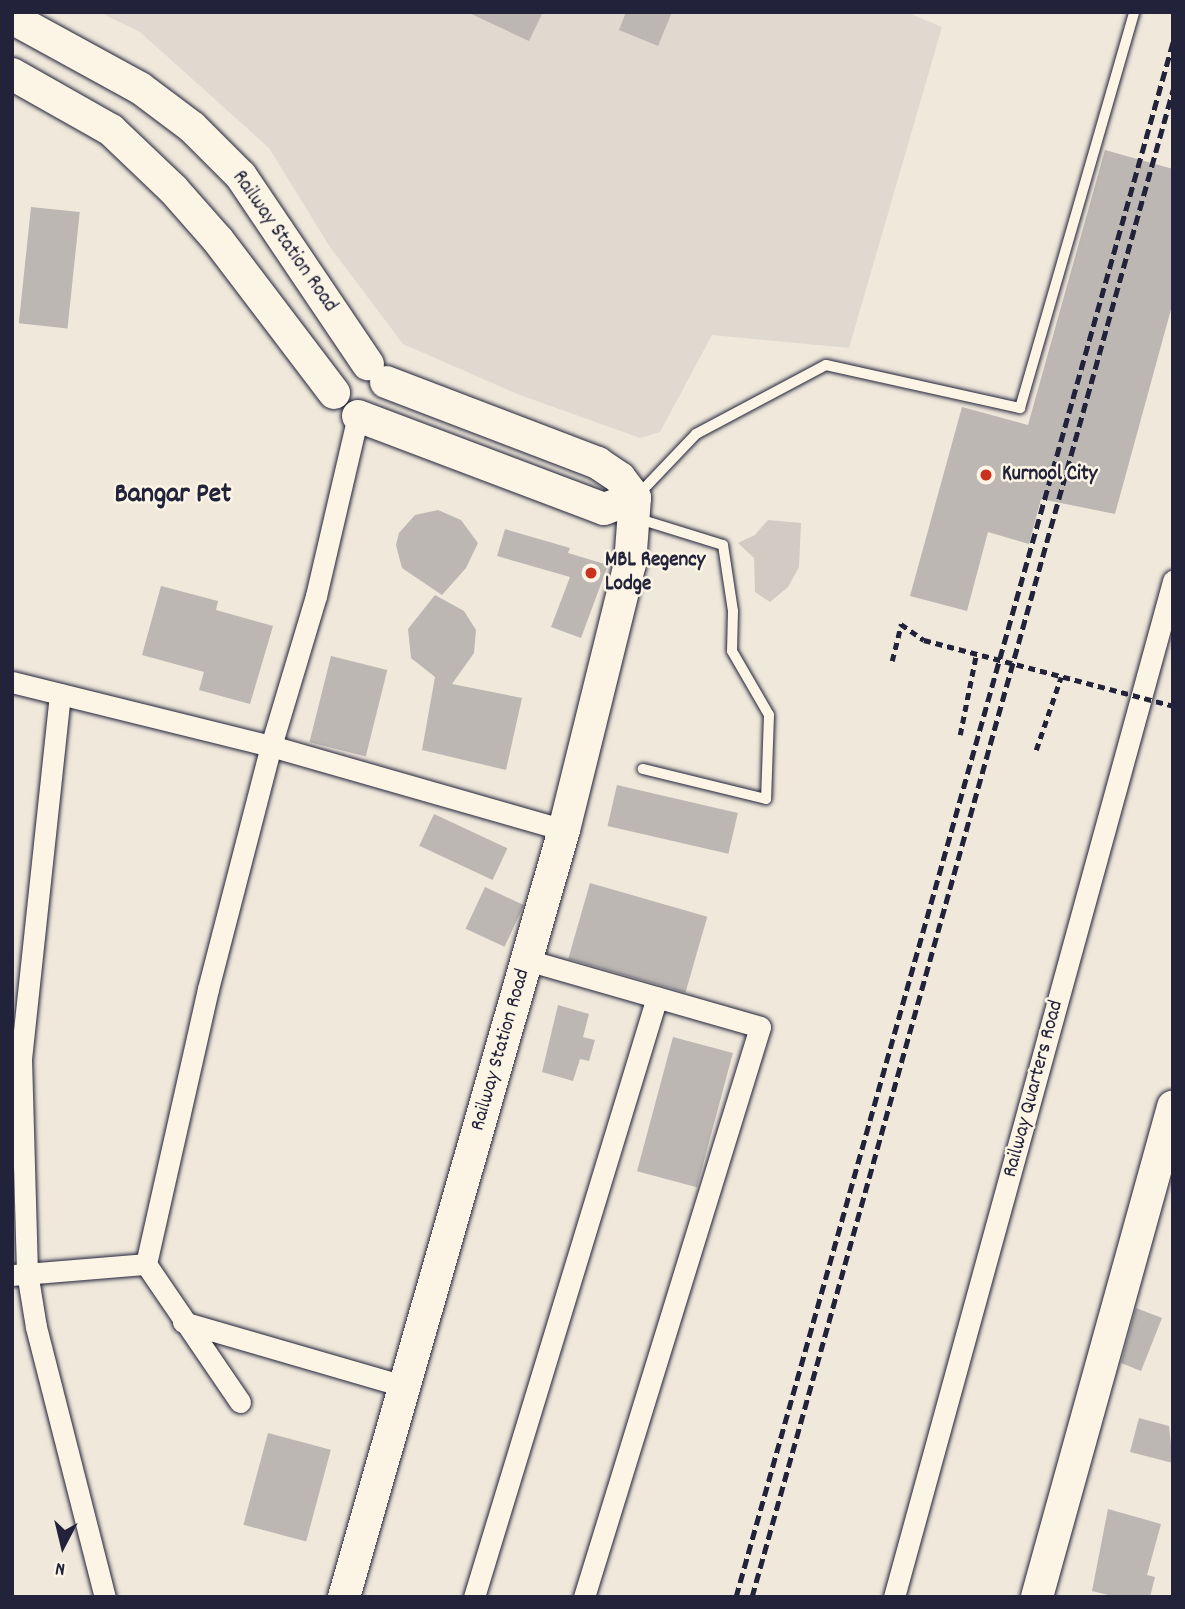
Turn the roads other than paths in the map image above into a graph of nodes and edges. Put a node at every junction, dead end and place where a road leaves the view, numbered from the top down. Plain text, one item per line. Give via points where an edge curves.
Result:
1 (1134, 12) edge
2 (12, 18) edge
3 (12, 74) edge
4 (377, 373) junction
5 (334, 393) junction
6 (358, 416) junction
7 (634, 507) junction
8 (1173, 581) edge
9 (12, 682) edge
10 (60, 694) junction
11 (271, 746) junction
12 (643, 769) dead end
13 (564, 830) junction
14 (527, 960) junction
15 (657, 997) junction
16 (1173, 1107) edge
17 (1167, 1154) edge
18 (146, 1264) junction
19 (20, 1273) edge
20 (183, 1322) junction
21 (404, 1386) junction
22 (240, 1402) dead end
23 (105, 1597) edge
24 (344, 1597) edge
25 (474, 1597) edge
26 (584, 1597) edge
27 (894, 1597) edge
28 (1037, 1597) edge

1 - 7 lane via 1020,408 826,365 695,434
2 - 4 street, Railway Station Road via 140,88 192,127 241,176
3 - 5 street via 111,130 173,189 218,240
4 - 5 street via 343,370
4 - 6 street via 381,406
4 - 7 street via 598,463 620,478
5 - 6 street via 342,408
6 - 7 street via 604,509
6 - 11 street via 316,596
7 - 12 lane via 723,545 733,611 732,650 769,716 766,799
7 - 13 street, Railway Station Road via 631,564
8 - 27 street, Railway Quarters Road
9 - 10 street
10 - 11 street
10 - 19 street via 21,1058
11 - 13 street
11 - 18 street via 208,989
13 - 14 street, Railway Station Road
14 - 15 street
14 - 21 street, Railway Station Road
15 - 25 street
15 - 26 street via 760,1027
16 - 17 street
17 - 28 street
18 - 19 street
18 - 20 street
19 - 23 street
20 - 21 street
20 - 22 street
21 - 24 street, Railway Station Road

